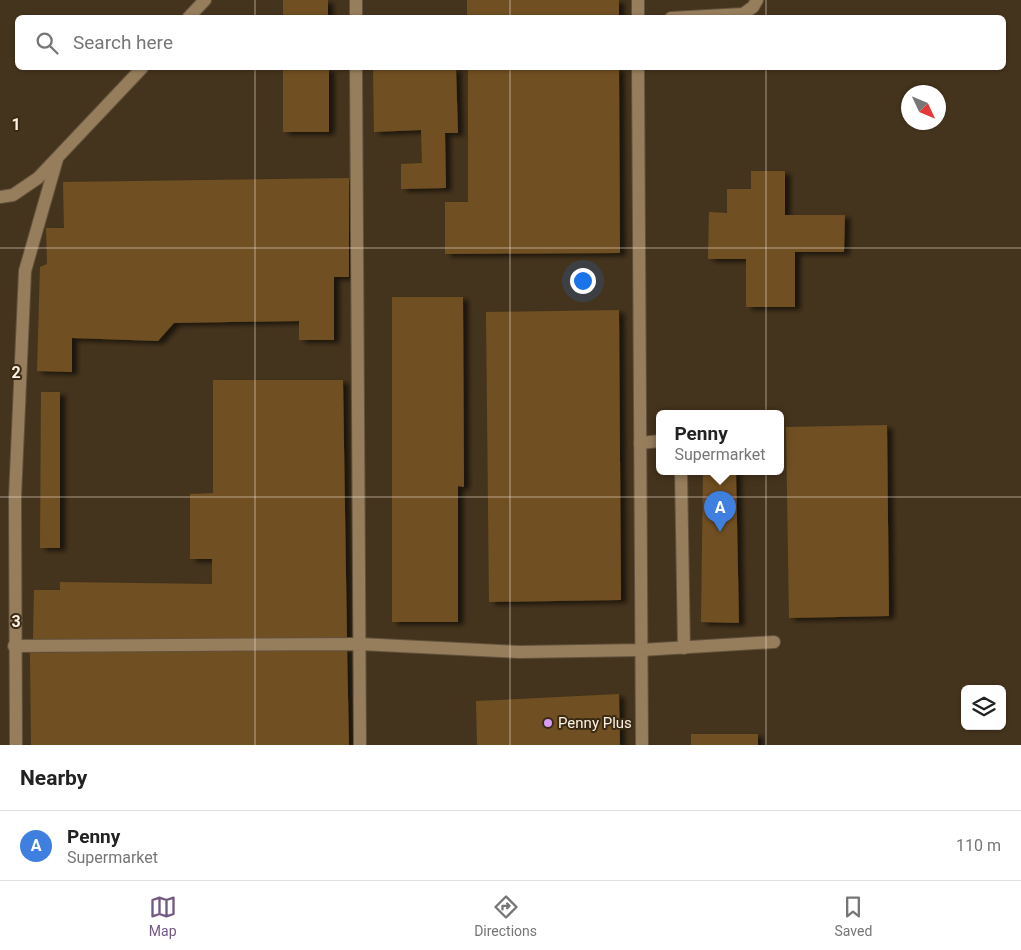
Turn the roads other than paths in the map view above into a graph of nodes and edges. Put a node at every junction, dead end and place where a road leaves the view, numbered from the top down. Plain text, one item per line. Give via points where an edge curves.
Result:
1 (205, 0) edge
2 (356, 0) edge
3 (638, 0) edge
4 (757, 0) edge
5 (191, 15) edge
6 (356, 15) edge
7 (638, 15) edge
8 (725, 15) edge
9 (140, 70) edge
10 (356, 70) edge
11 (638, 70) edge
12 (57, 158) junction
13 (0, 197) edge
14 (656, 441) edge
15 (640, 443) junction
16 (681, 475) edge
17 (774, 642) dead end
18 (360, 644) junction
19 (14, 646) junction
20 (684, 648) junction
21 (641, 650) junction
22 (16, 745) edge
23 (360, 745) edge
24 (642, 745) edge

1 - 5 street
2 - 6 street
3 - 7 street
4 - 8 street via 751,10 743,14
9 - 12 street
10 - 18 street
11 - 15 street
12 - 13 street via 38,178 13,195
12 - 19 street via 25,271 15,497
14 - 15 street
15 - 21 street
16 - 20 street
17 - 20 street
18 - 19 street
18 - 21 street via 520,652
18 - 23 street
19 - 22 street
20 - 21 street
21 - 24 street

